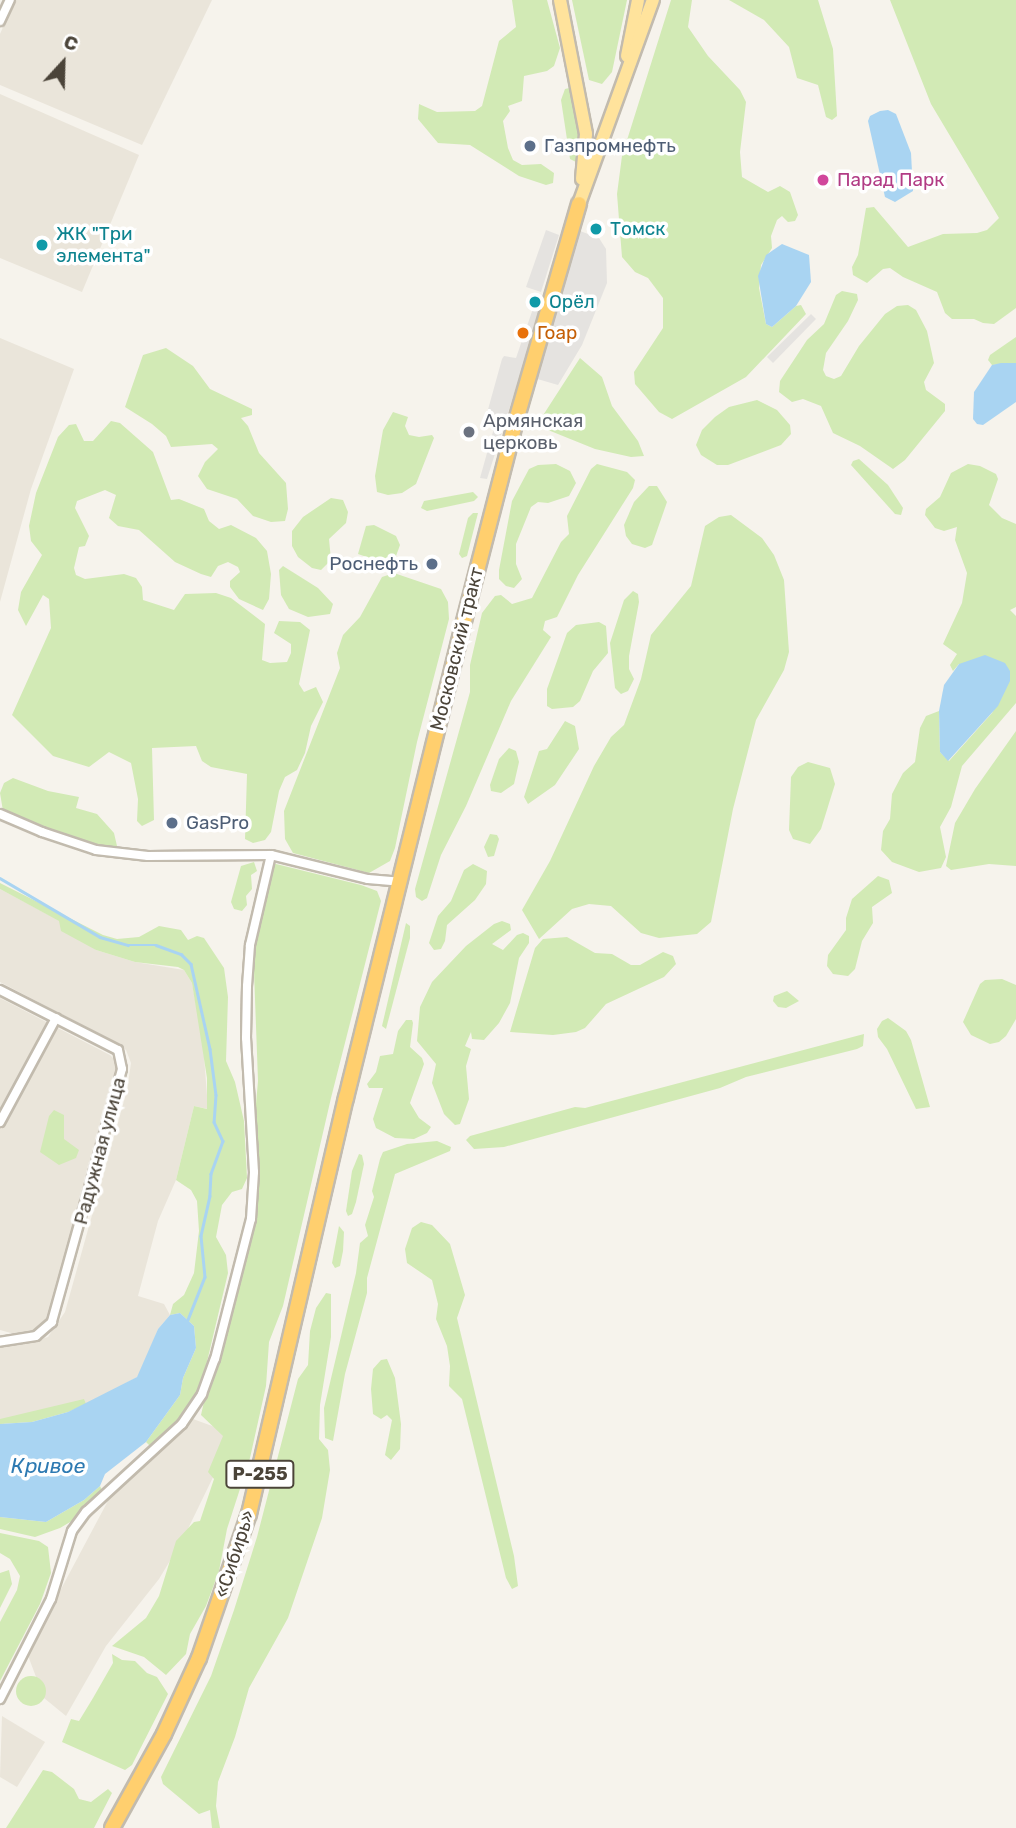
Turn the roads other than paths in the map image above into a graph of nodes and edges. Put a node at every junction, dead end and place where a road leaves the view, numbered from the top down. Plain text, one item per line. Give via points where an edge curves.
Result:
1 (10, 0) edge
2 (560, 0) edge
3 (638, 0) edge
4 (653, 0) edge
5 (0, 21) edge
6 (621, 84) junction
7 (579, 204) junction
8 (0, 814) edge
9 (271, 855) junction
10 (400, 882) junction
11 (0, 990) edge
12 (56, 1018) junction
13 (346, 1098) joint
14 (0, 1122) edge
15 (0, 1342) edge
16 (0, 1699) edge
17 (112, 1828) edge

1 - 5 street
2 - 7 main road via 586,134
3 - 6 main road
4 - 6 main road
6 - 7 main road
7 - 10 highway, Московский тракт via 513,430
8 - 9 street via 96,850 148,856
9 - 10 street via 368,879
9 - 16 street via 250,945 247,986 254,1172 251,1219 215,1359 202,1394 182,1424 86,1512 72,1531 51,1599
10 - 13 highway, Московский тракт
11 - 12 street, Радужная улица
12 - 14 street
12 - 15 street, Радужная улица via 118,1050 122,1069 55,1315 49,1328 36,1336
13 - 17 highway, «Сибирь» / Р-255 via 249,1514 199,1658

